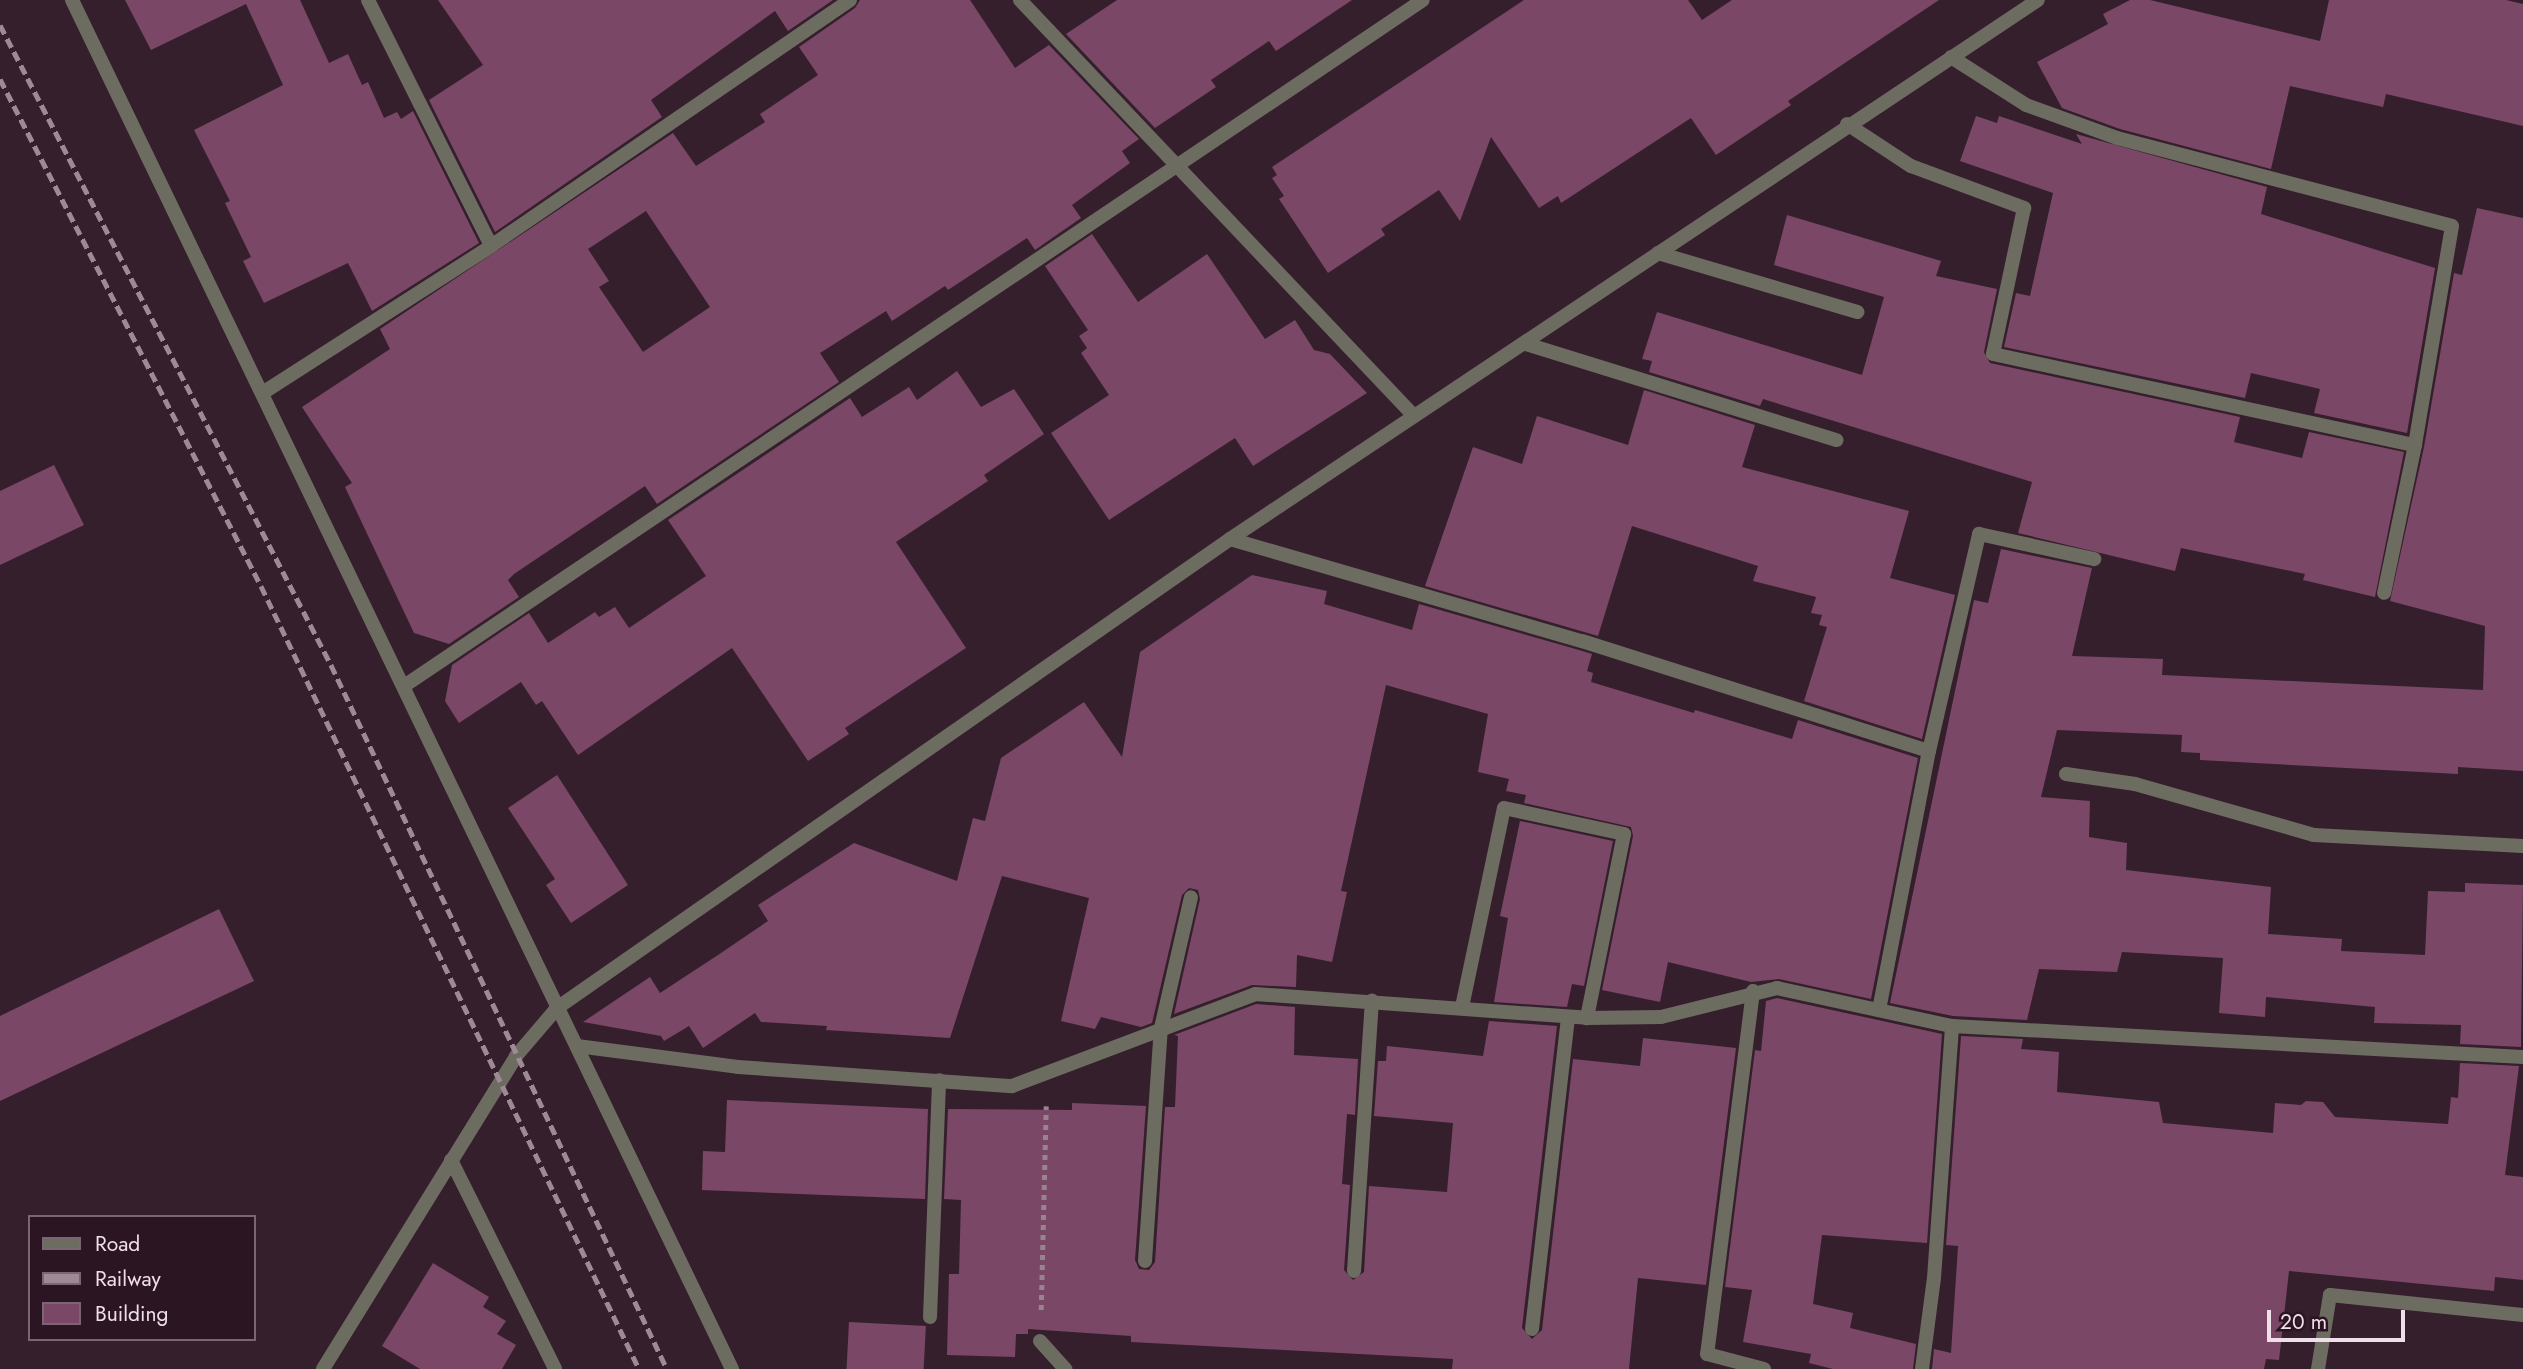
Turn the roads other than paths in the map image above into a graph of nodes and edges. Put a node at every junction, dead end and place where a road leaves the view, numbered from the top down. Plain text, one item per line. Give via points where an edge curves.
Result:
1 (72, 0) edge
2 (368, 0) edge
3 (850, 0) edge
4 (1020, 0) edge
5 (1423, 0) edge
6 (2032, 2) edge
7 (1951, 57) junction
8 (1847, 124) junction
9 (1178, 162) junction
10 (491, 246) junction
11 (1658, 253) junction
12 (1857, 312) dead end
13 (1526, 344) junction
14 (264, 393) junction
15 (1414, 416) junction
16 (1837, 440) dead end
17 (2415, 445) junction
18 (1230, 540) junction
19 (2094, 559) dead end
20 (2384, 593) dead end
21 (404, 686) junction
22 (1929, 751) junction
23 (2066, 774) dead end
24 (2523, 846) edge
25 (1191, 897) dead end
26 (1753, 991) junction
27 (1373, 1000) junction
28 (1462, 1007) junction
29 (556, 1008) junction
30 (1879, 1010) junction
31 (1569, 1017) junction
32 (1587, 1018) junction
33 (1952, 1026) junction
34 (1161, 1028) junction
35 (576, 1046) junction
36 (2523, 1057) edge
37 (939, 1080) junction
38 (451, 1160) junction
39 (1145, 1261) dead end
40 (1354, 1271) dead end
41 (2523, 1315) edge
42 (930, 1317) dead end
43 (1532, 1329) dead end
44 (1040, 1341) road end
45 (323, 1369) edge
46 (555, 1369) edge
47 (732, 1369) edge
48 (1065, 1369) edge
49 (1764, 1369) edge
50 (1922, 1369) edge
51 (2318, 1369) edge

1 - 14 street
2 - 10 street
3 - 10 street
4 - 9 street
5 - 9 street
6 - 7 street
7 - 8 street
7 - 17 street via 2026,105 2118,138 2452,226
8 - 11 street
8 - 17 street via 1911,166 2024,208 1993,354
9 - 15 street
9 - 21 street
10 - 14 street
11 - 12 street
11 - 13 street
13 - 15 street
13 - 16 street
14 - 21 street
15 - 18 street
17 - 20 street
18 - 22 street via 1582,642
18 - 29 street
19 - 22 street via 1979,534
21 - 29 street
22 - 30 street
23 - 24 street via 2135,784 2314,835
25 - 34 street
26 - 30 street via 1777,988
26 - 32 street via 1661,1017
26 - 49 street via 1707,1354
27 - 28 street
27 - 34 street via 1255,993
27 - 40 street
28 - 31 street
28 - 32 street via 1504,808 1624,834
29 - 35 street
29 - 38 street via 516,1056
30 - 33 street
31 - 32 street
31 - 43 street
33 - 36 street
33 - 50 street via 1934,1278
34 - 37 street via 1012,1086
34 - 39 street
35 - 37 street via 738,1067
35 - 47 street
37 - 42 street
38 - 45 street
38 - 46 street
41 - 51 street via 2330,1295
44 - 48 street

